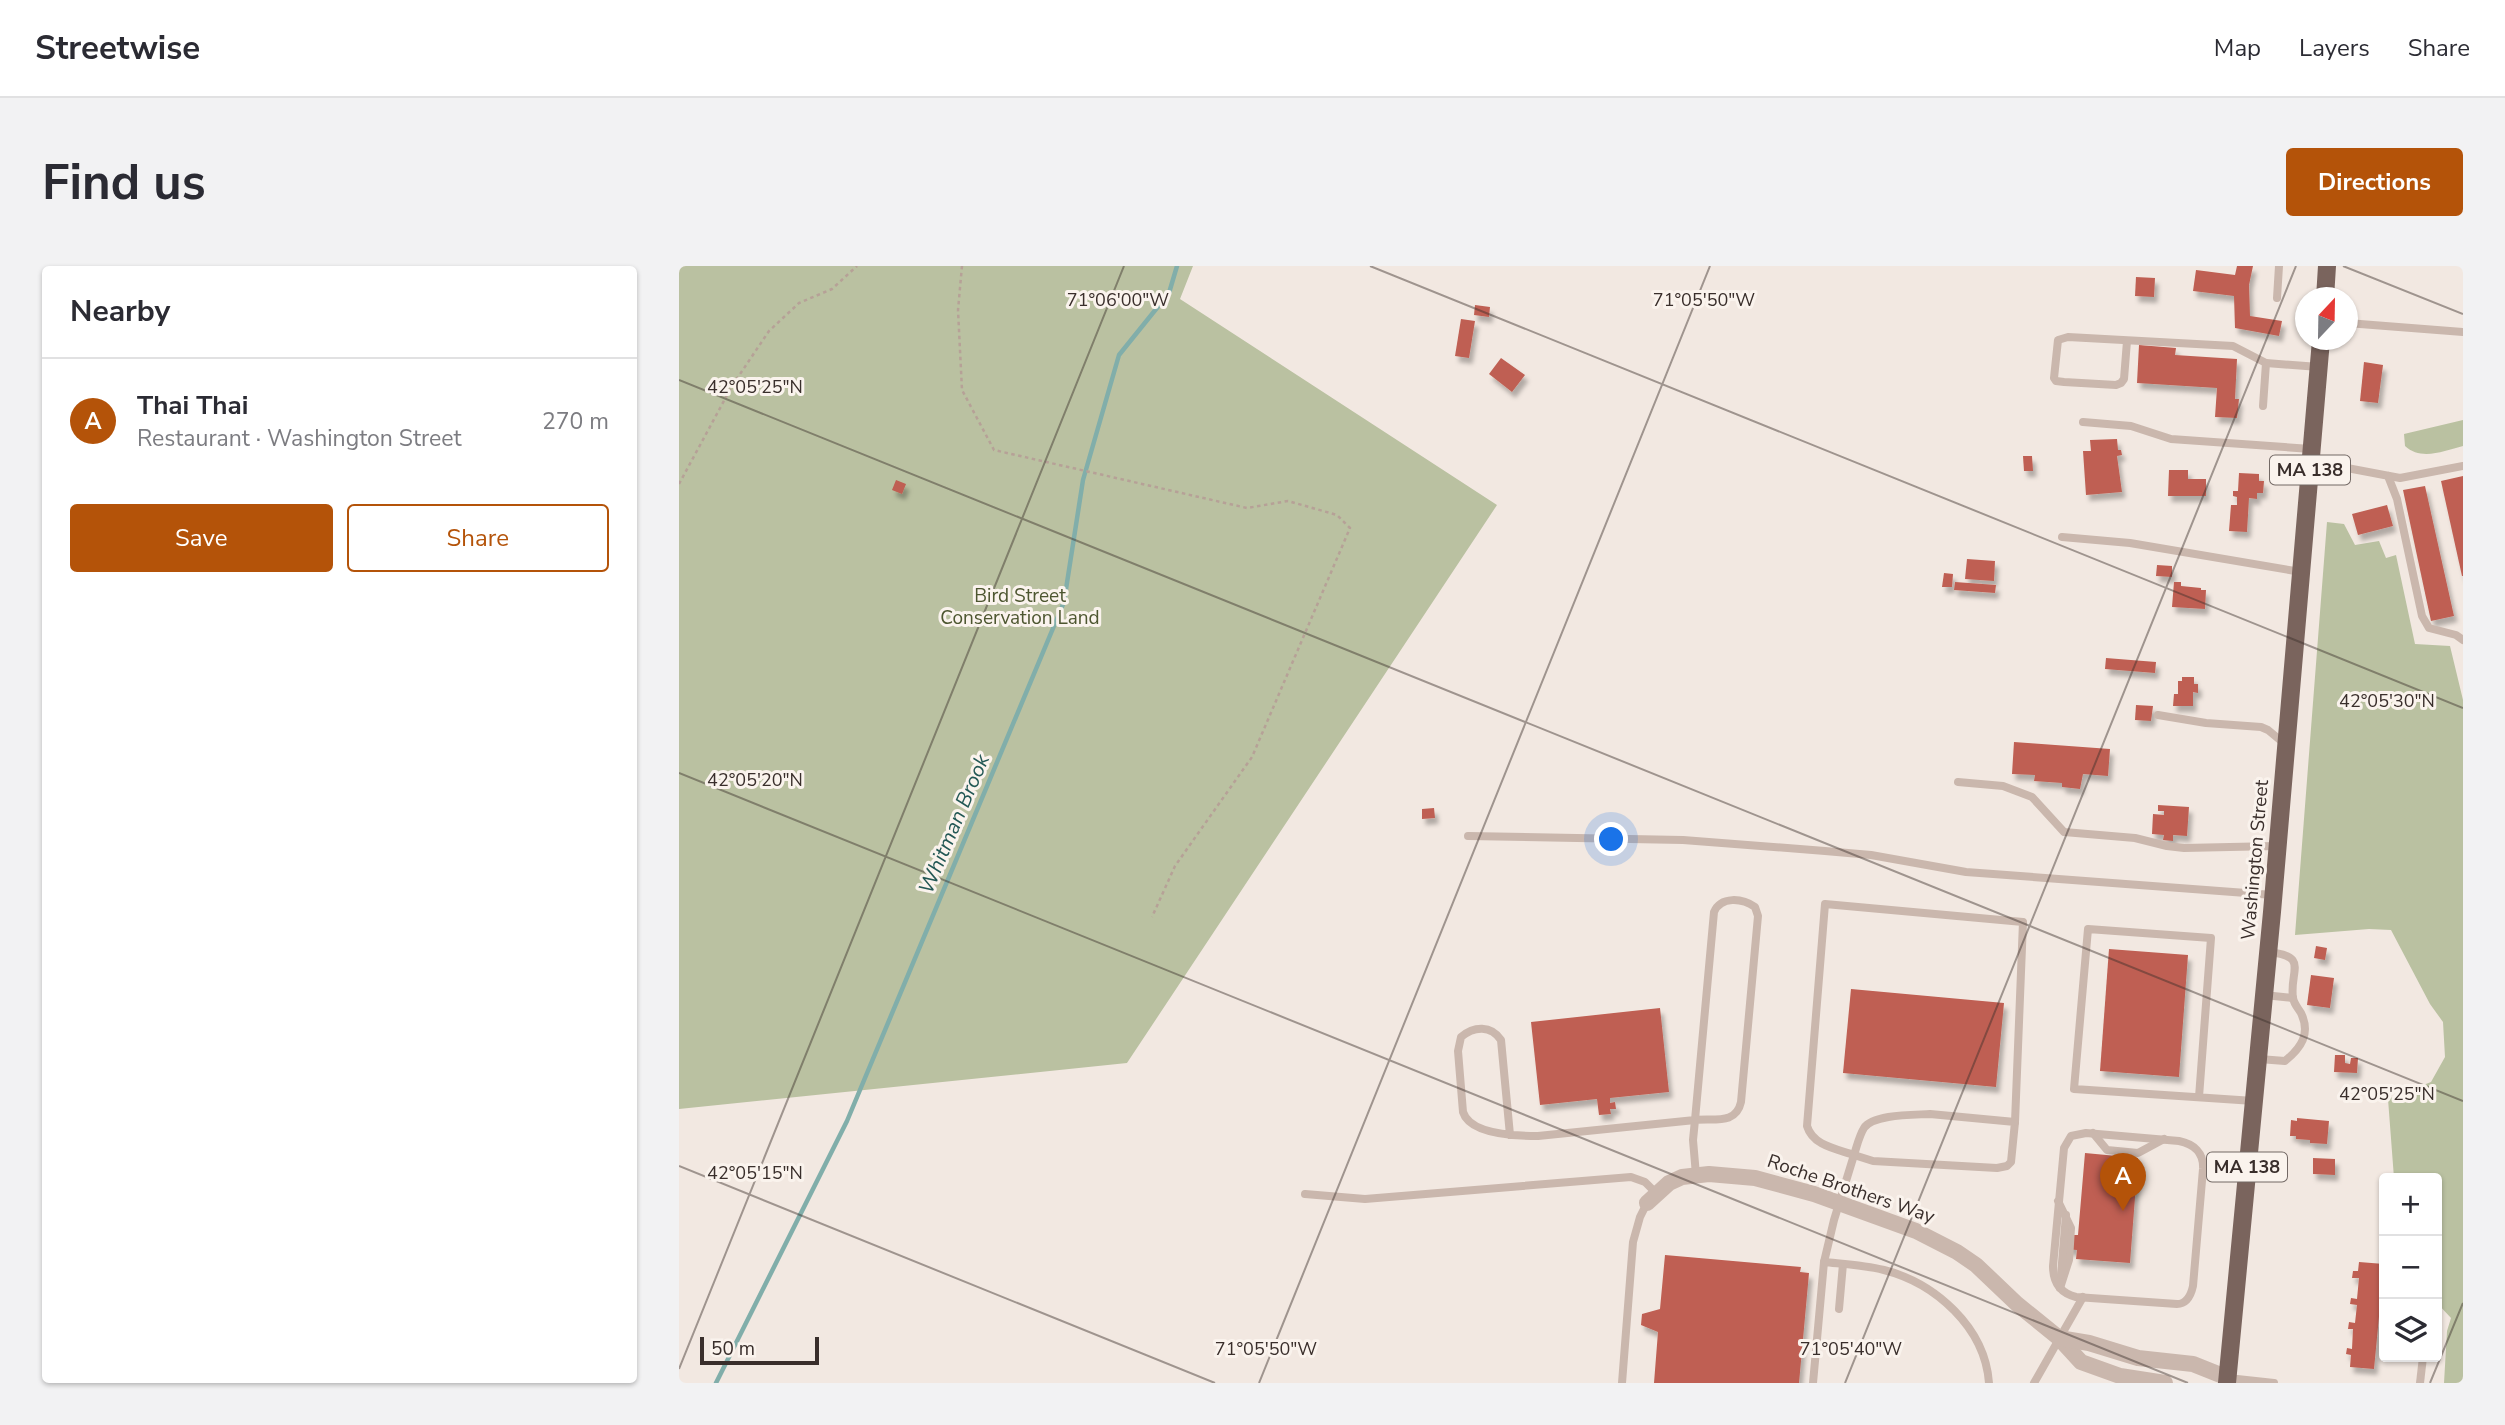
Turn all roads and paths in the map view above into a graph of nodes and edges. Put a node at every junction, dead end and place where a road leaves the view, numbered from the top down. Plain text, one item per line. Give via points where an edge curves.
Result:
1 (857, 266) edge
2 (963, 266) edge
3 (2279, 266) edge
4 (2323, 267) edge
5 (2324, 287) edge
6 (2277, 298) dead end
7 (2358, 324) edge
8 (2463, 332) edge
9 (2127, 341) junction
10 (2320, 350) edge
11 (2266, 363) junction
12 (2319, 367) junction
13 (2263, 406) dead end
14 (2083, 422) dead end
15 (2311, 455) junction
16 (2463, 466) edge
17 (2388, 476) junction
18 (679, 484) edge
19 (2062, 537) dead end
20 (2301, 572) junction
21 (2463, 640) edge
22 (2158, 715) dead end
23 (2286, 746) junction
24 (1958, 782) dead end
25 (1468, 836) dead end
26 (2277, 846) junction
27 (2273, 895) junction
28 (1152, 917) dead end
29 (2268, 952) junction
30 (2264, 995) junction
31 (2293, 998) junction
32 (2258, 1059) junction
33 (2199, 1097) junction
34 (2253, 1101) junction
35 (1695, 1120) junction
36 (2015, 1122) junction
37 (2093, 1133) junction
38 (1510, 1135) junction
39 (2164, 1139) junction
40 (1854, 1155) junction
41 (1696, 1175) junction
42 (1305, 1194) dead end
43 (1652, 1198) junction
44 (2058, 1201) junction
45 (1839, 1203) junction
46 (1824, 1262) junction
47 (1843, 1264) junction
48 (2060, 1288) junction
49 (2083, 1297) junction
50 (1839, 1309) dead end
51 (2059, 1338) junction
52 (2422, 1362) edge
53 (2228, 1380) edge
54 (1622, 1383) edge
55 (1813, 1383) edge
56 (1989, 1383) edge
57 (2034, 1383) edge
58 (2165, 1383) edge
59 (2202, 1383) edge
60 (2274, 1383) edge
61 (2420, 1383) edge

1 - 18 path via 832,289 799,303 769,331 732,386
2 - 28 path via 958,310 962,390 994,450 1247,508 1288,501 1338,515 1350,528 1252,757 1175,866
3 - 6 lane
4 - 5 main road
7 - 8 lane
9 - 9 lane via 2058,340 2054,378 2121,383
9 - 11 lane via 2233,346
10 - 12 main road, Washington Street / MA 138
11 - 12 lane
11 - 13 lane
12 - 15 main road, Washington Street / MA 138
14 - 15 lane via 2131,426 2171,439
15 - 17 lane
15 - 20 main road, Washington Street / MA 138
16 - 17 lane via 2400,478
17 - 21 lane via 2421,616 2429,628
19 - 20 lane via 2130,542
20 - 23 main road, Washington Street / MA 138
22 - 23 lane via 2261,727
23 - 26 main road, Washington Street / MA 138
24 - 26 lane via 2003,786 2032,797 2064,832 2184,848
25 - 27 lane via 1683,840 1825,850 1966,872
26 - 27 main road, Washington Street / MA 138
27 - 29 main road, Washington Street / MA 138
29 - 30 main road, Washington Street / MA 138
29 - 31 lane via 2283,953 2296,964
30 - 31 lane
30 - 32 main road, Washington Street / MA 138
31 - 32 lane via 2304,1026 2299,1049 2285,1060
32 - 34 main road, Washington Street / MA 138
33 - 33 lane via 2211,938 2088,929 2074,1088
33 - 34 lane
34 - 53 main road, Washington Street / MA 138
35 - 35 lane via 1729,1119 1741,1106 1758,916 1755,907 1742,901 1724,901 1714,912
35 - 38 lane
35 - 41 lane
36 - 40 lane via 1937,1114 1875,1119 1862,1130
36 - 40 lane via 2012,1157 2003,1168 1873,1161
36 - 40 lane via 2023,922 1825,904 1806,1122 1815,1139
37 - 39 lane
37 - 39 lane via 2107,1150 2136,1154
37 - 44 lane via 2075,1134 2066,1143
38 - 38 lane via 1474,1125 1465,1117 1458,1047 1468,1031 1486,1029 1501,1040
39 - 49 lane via 2190,1143 2203,1160 2191,1294 2177,1304
40 - 45 lane
41 - 43 street, Roche Brothers Way via 1676,1180
41 - 45 street, Roche Brothers Way via 1755,1178
42 - 43 lane via 1365,1199 1631,1177 1645,1182
43 - 54 lane via 1633,1242
44 - 48 lane via 2053,1272
44 - 48 lane via 2071,1228 2069,1260
45 - 46 lane
45 - 51 street, Roche Brothers Way via 1951,1248
46 - 47 lane
46 - 55 lane
47 - 50 lane
47 - 56 lane via 1906,1277 1945,1302 1976,1339
48 - 49 lane
49 - 51 lane
51 - 53 street, Roche Brothers Way via 2138,1358 2193,1364
51 - 57 lane
51 - 58 street, Roche Brothers Way via 2081,1362 2120,1376
52 - 61 lane
53 - 59 street
53 - 60 lane

